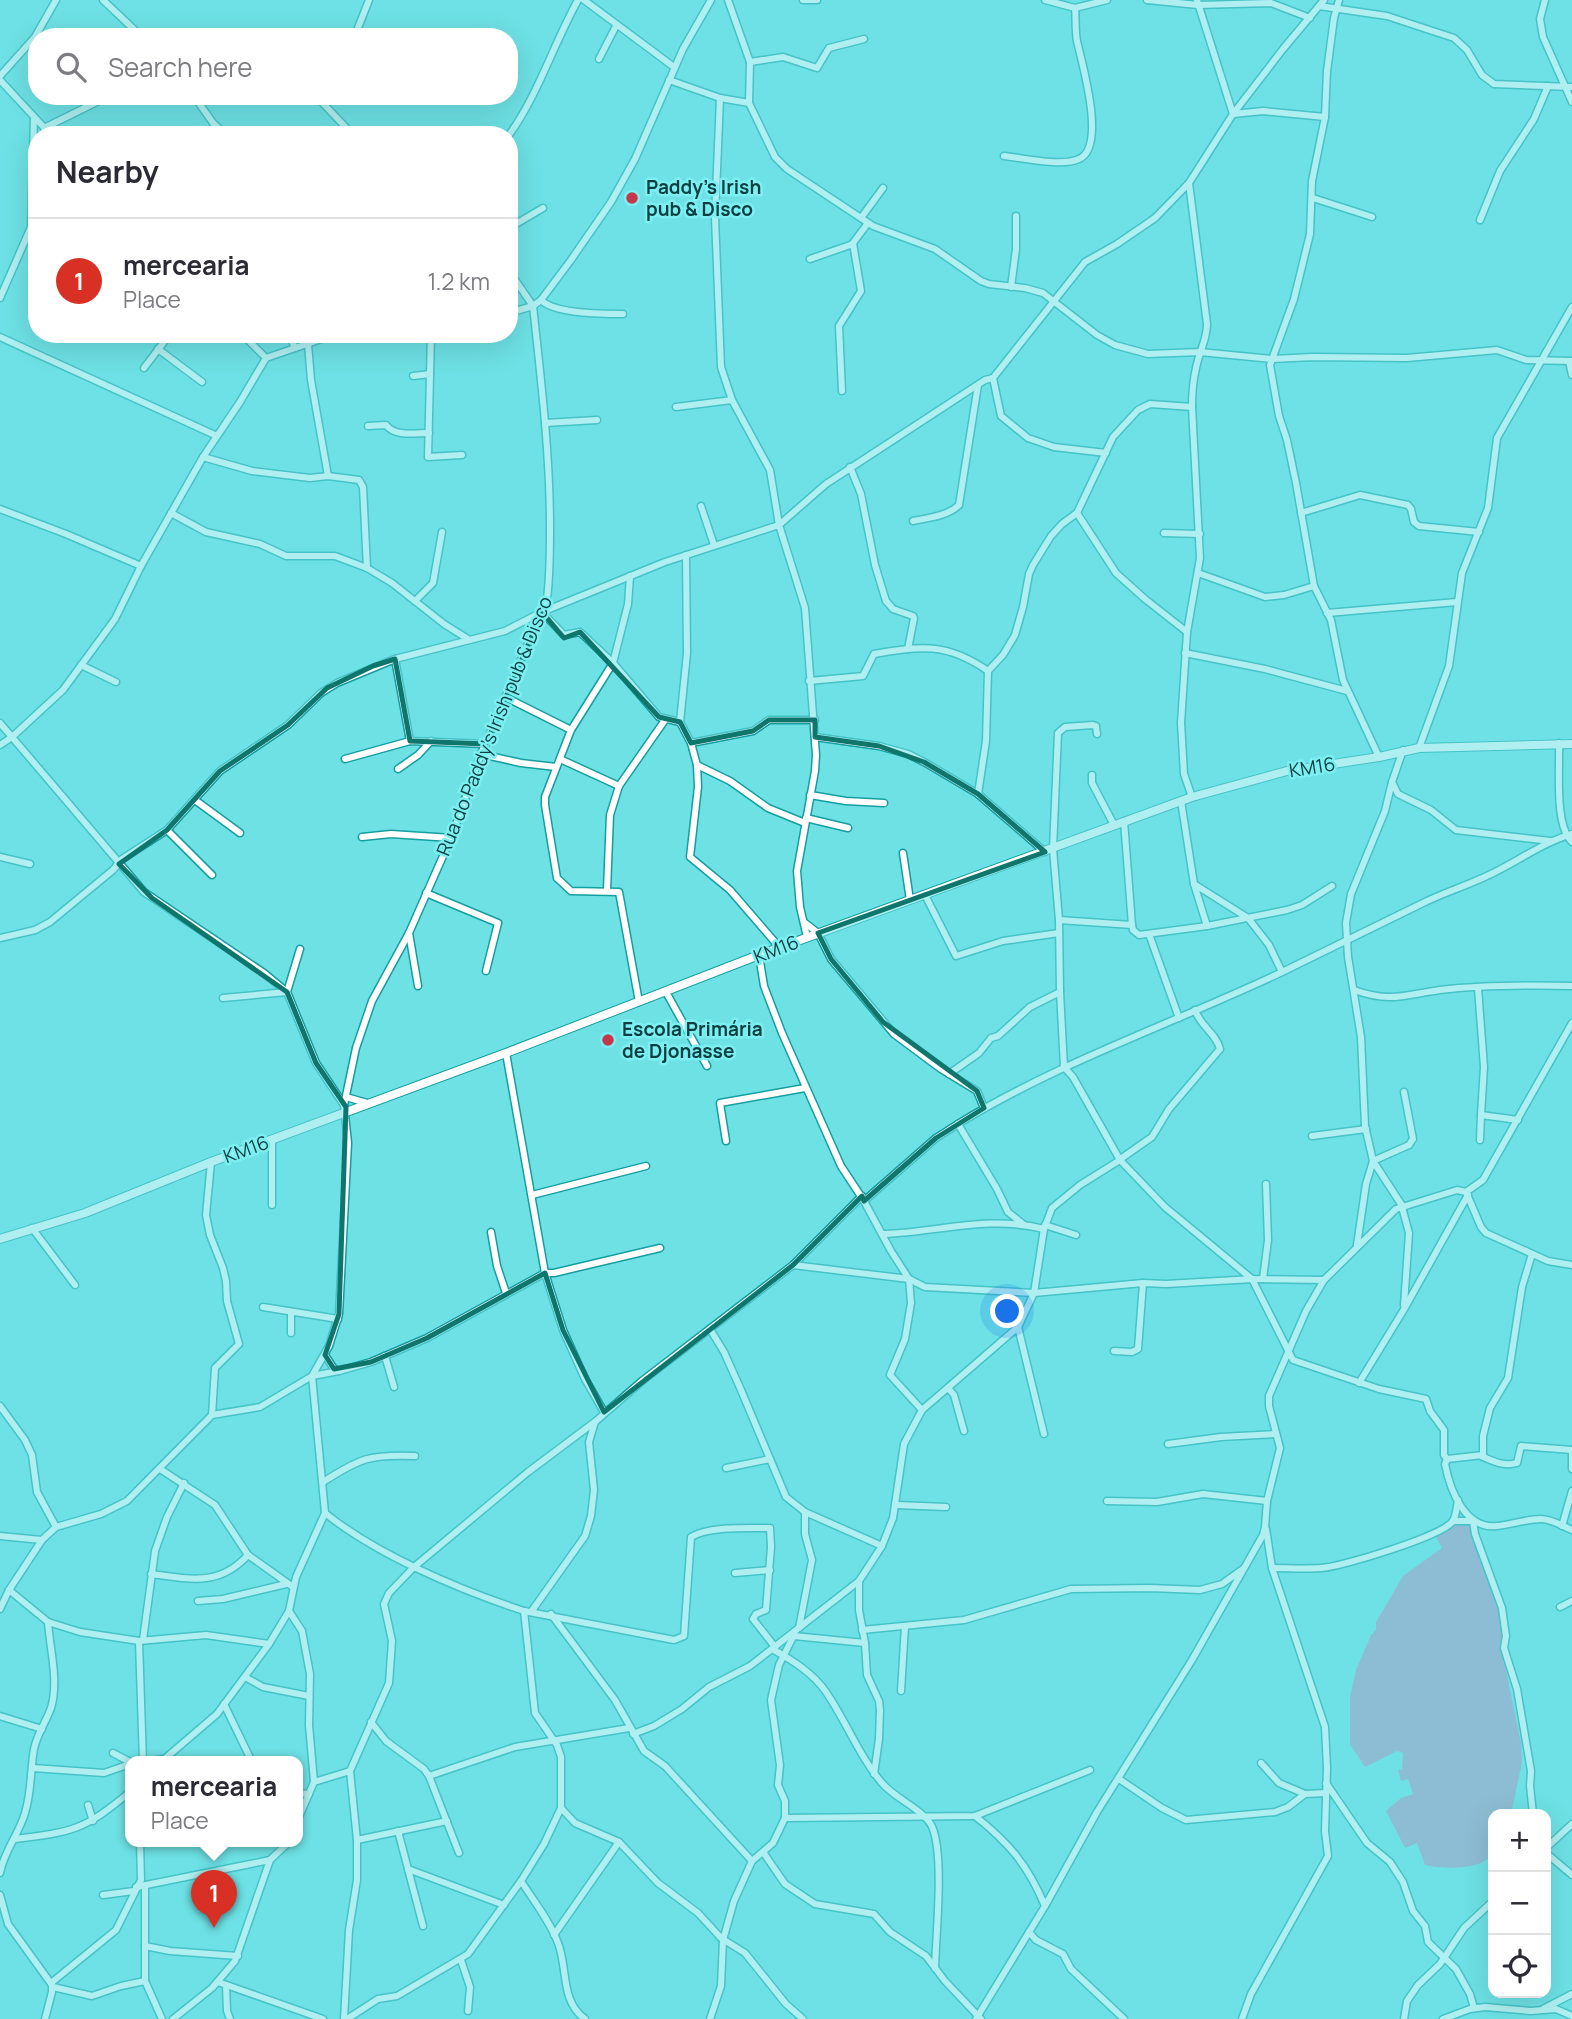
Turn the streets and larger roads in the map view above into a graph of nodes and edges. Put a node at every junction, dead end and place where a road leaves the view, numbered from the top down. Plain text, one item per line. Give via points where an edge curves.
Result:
1 (56, 0) edge
2 (103, 0) edge
3 (369, 0) edge
4 (578, 0) edge
5 (584, 0) edge
6 (711, 0) edge
7 (728, 0) edge
8 (803, 0) edge
9 (817, 0) edge
10 (1045, 0) edge
11 (1107, 0) edge
12 (1147, 0) edge
13 (1339, 0) edge
14 (1545, 0) edge
15 (1198, 3) edge
16 (1321, 3) edge
17 (1075, 8) junction
18 (1336, 9) junction
19 (1310, 18) junction
20 (616, 26) junction
21 (40, 28) edge
22 (133, 28) edge
23 (357, 28) edge
24 (864, 39) dead end
25 (28, 45) edge
26 (599, 59) dead end
27 (750, 62) junction
28 (674, 67) junction
29 (0, 78) edge
30 (669, 80) junction
31 (1548, 86) junction
32 (1569, 87) edge
33 (720, 98) junction
34 (1572, 102) edge
35 (749, 103) junction
36 (90, 105) edge
37 (201, 105) edge
38 (325, 105) edge
39 (1233, 114) junction
40 (34, 117) junction
41 (1325, 117) junction
42 (34, 126) edge
43 (42, 126) edge
44 (48, 126) edge
45 (217, 126) edge
46 (344, 126) edge
47 (514, 126) edge
48 (1003, 156) dead end
49 (1189, 183) junction
50 (883, 188) dead end
51 (1313, 198) junction
52 (543, 208) dead end
53 (1016, 216) dead end
54 (1372, 217) dead end
55 (861, 218) junction
56 (1480, 220) dead end
57 (518, 223) edge
58 (868, 223) junction
59 (28, 234) edge
60 (853, 244) junction
61 (810, 258) dead end
62 (518, 284) edge
63 (1011, 287) junction
64 (0, 298) edge
65 (541, 300) junction
66 (1053, 303) junction
67 (533, 306) junction
68 (1572, 306) edge
69 (518, 310) edge
70 (623, 314) dead end
71 (0, 337) edge
72 (163, 343) edge
73 (251, 343) edge
74 (293, 343) edge
75 (430, 343) edge
76 (308, 344) joint
77 (295, 348) junction
78 (158, 349) junction
79 (1200, 352) junction
80 (266, 358) junction
81 (1272, 359) junction
82 (1541, 359) junction
83 (1526, 360) junction
84 (1571, 361) edge
85 (144, 368) dead end
86 (430, 374) junction
87 (1572, 375) edge
88 (413, 376) dead end
89 (1532, 376) junction
90 (993, 377) junction
91 (202, 383) dead end
92 (978, 385) junction
93 (842, 391) dead end
94 (732, 401) junction
95 (676, 407) dead end
96 (1192, 407) junction
97 (597, 420) dead end
98 (545, 423) junction
99 (368, 426) dead end
100 (429, 433) junction
101 (217, 436) junction
102 (1106, 453) junction
103 (462, 455) dead end
104 (203, 457) junction
105 (850, 467) junction
106 (328, 476) junction
107 (701, 506) dead end
108 (0, 509) edge
109 (171, 513) junction
110 (1077, 513) junction
111 (1301, 513) junction
112 (912, 521) dead end
113 (779, 524) junction
114 (442, 531) dead end
115 (1479, 531) junction
116 (1164, 533) dead end
117 (1200, 534) junction
118 (714, 545) junction
119 (686, 555) junction
120 (141, 566) junction
121 (367, 568) junction
122 (1198, 573) junction
123 (630, 576) junction
124 (1314, 586) junction
125 (415, 601) junction
126 (1457, 602) junction
127 (542, 612) junction
128 (1327, 613) junction
129 (1187, 632) junction
130 (468, 639) junction
131 (908, 649) junction
132 (1185, 653) junction
133 (396, 659) junction
134 (613, 663) junction
135 (81, 665) junction
136 (988, 671) junction
137 (809, 681) junction
138 (116, 682) dead end
139 (1348, 691) junction
140 (507, 698) junction
141 (665, 720) junction
142 (815, 720) junction
143 (680, 722) junction
144 (0, 723) edge
145 (571, 730) junction
146 (1097, 734) dead end
147 (12, 737) junction
148 (815, 737) junction
149 (410, 741) junction
150 (432, 741) junction
151 (691, 743) junction
152 (1559, 743) junction
153 (486, 744) junction
154 (1572, 744) edge
155 (0, 745) edge
156 (1419, 748) junction
157 (1404, 750) junction
158 (481, 754) junction
159 (1378, 757) junction
160 (345, 759) dead end
161 (560, 759) junction
162 (697, 765) junction
163 (556, 767) junction
164 (398, 769) dead end
165 (1092, 775) dead end
166 (1392, 782) junction
167 (620, 786) junction
168 (978, 794) junction
169 (1398, 794) junction
170 (810, 795) junction
171 (1192, 797) junction
172 (1387, 799) junction
173 (195, 800) junction
174 (1181, 801) junction
175 (884, 803) dead end
176 (806, 821) junction
177 (1124, 821) junction
178 (1114, 825) junction
179 (848, 828) dead end
180 (167, 830) junction
181 (240, 833) dead end
182 (1569, 835) edge
183 (362, 837) dead end
184 (451, 838) junction
185 (1551, 841) junction
186 (1572, 842) edge
187 (1049, 850) junction
188 (903, 853) dead end
189 (0, 857) edge
190 (30, 864) dead end
191 (119, 864) junction
192 (212, 875) dead end
193 (1194, 884) junction
194 (1332, 886) dead end
195 (607, 890) junction
196 (426, 893) junction
197 (925, 895) junction
198 (910, 900) junction
199 (1248, 918) junction
200 (1059, 920) junction
201 (805, 923) junction
202 (1132, 925) junction
203 (1207, 926) junction
204 (409, 933) junction
205 (818, 933) junction
206 (1059, 933) junction
207 (1149, 934) junction
208 (807, 937) junction
209 (0, 938) edge
210 (1347, 939) junction
211 (780, 948) junction
212 (300, 950) dead end
213 (759, 955) junction
214 (486, 971) dead end
215 (1282, 972) junction
216 (418, 986) dead end
217 (1572, 986) edge
218 (1478, 988) junction
219 (1354, 990) junction
220 (287, 992) junction
221 (666, 992) junction
222 (1060, 992) junction
223 (223, 998) dead end
224 (639, 1002) junction
225 (1195, 1010) junction
226 (1179, 1018) junction
227 (1572, 1023) edge
228 (506, 1054) junction
229 (707, 1066) dead end
230 (1064, 1067) junction
231 (949, 1074) junction
232 (805, 1088) junction
233 (1404, 1092) dead end
234 (367, 1103) junction
235 (346, 1105) junction
236 (984, 1108) junction
237 (1481, 1115) junction
238 (1518, 1119) junction
239 (957, 1124) junction
240 (1366, 1129) junction
241 (1312, 1136) dead end
242 (272, 1140) junction
243 (1480, 1140) dead end
244 (726, 1141) dead end
245 (1120, 1160) junction
246 (1373, 1161) junction
247 (211, 1162) junction
248 (646, 1166) dead end
249 (1266, 1184) dead end
250 (1467, 1194) junction
251 (532, 1195) junction
252 (863, 1198) junction
253 (272, 1205) dead end
254 (1403, 1207) junction
255 (1023, 1224) junction
256 (1045, 1227) junction
257 (32, 1228) junction
258 (492, 1232) dead end
259 (884, 1234) junction
260 (1076, 1235) dead end
261 (0, 1239) edge
262 (1357, 1245) junction
263 (660, 1248) dead end
264 (1532, 1254) junction
265 (793, 1265) junction
266 (1572, 1265) edge
267 (545, 1273) junction
268 (909, 1279) junction
269 (1252, 1279) junction
270 (1263, 1279) junction
271 (1324, 1280) junction
272 (1143, 1283) junction
273 (75, 1284) dead end
274 (506, 1293) junction
275 (1034, 1293) junction
276 (263, 1307) dead end
277 (1403, 1311) junction
278 (291, 1312) junction
279 (338, 1319) junction
280 (1018, 1326) junction
281 (710, 1329) junction
282 (291, 1333) dead end
283 (1114, 1351) dead end
284 (1288, 1354) junction
285 (325, 1355) junction
286 (384, 1356) junction
287 (339, 1371) junction
288 (312, 1376) junction
289 (1359, 1383) junction
290 (394, 1387) dead end
291 (948, 1388) junction
292 (0, 1406) edge
293 (922, 1410) junction
294 (604, 1412) junction
295 (212, 1415) junction
296 (596, 1420) junction
297 (964, 1431) dead end
298 (1044, 1434) dead end
299 (1276, 1434) junction
300 (1168, 1444) dead end
301 (1572, 1450) edge
302 (415, 1456) dead end
303 (1481, 1456) junction
304 (770, 1459) junction
305 (1447, 1459) junction
306 (726, 1468) dead end
307 (160, 1469) junction
308 (1572, 1469) edge
309 (323, 1482) junction
310 (184, 1483) junction
311 (1572, 1490) edge
312 (1458, 1500) junction
313 (1107, 1501) dead end
314 (1267, 1501) junction
315 (897, 1505) junction
316 (946, 1507) dead end
317 (805, 1512) junction
318 (325, 1513) junction
319 (1453, 1521) junction
320 (1473, 1521) junction
321 (1562, 1526) junction
322 (56, 1527) junction
323 (1265, 1527) junction
324 (1572, 1530) edge
325 (0, 1536) edge
326 (42, 1540) junction
327 (882, 1546) junction
328 (248, 1555) junction
329 (414, 1567) junction
330 (1245, 1568) junction
331 (1272, 1568) junction
332 (770, 1570) junction
333 (735, 1573) dead end
334 (151, 1574) junction
335 (859, 1581) junction
336 (289, 1586) junction
337 (9, 1590) junction
338 (0, 1592) edge
339 (198, 1601) dead end
340 (1572, 1601) edge
341 (1560, 1607) dead end
342 (0, 1609) edge
343 (289, 1611) junction
344 (527, 1611) junction
345 (551, 1614) junction
346 (48, 1622) junction
347 (905, 1626) junction
348 (862, 1630) junction
349 (797, 1632) junction
350 (141, 1641) junction
351 (865, 1643) junction
352 (269, 1644) junction
353 (773, 1648) junction
354 (783, 1655) junction
355 (245, 1677) junction
356 (901, 1691) dead end
357 (309, 1696) junction
358 (224, 1704) junction
359 (0, 1716) edge
360 (371, 1722) junction
361 (42, 1728) junction
362 (631, 1731) junction
363 (554, 1740) junction
364 (113, 1753) dead end
365 (146, 1756) edge
366 (166, 1756) edge
367 (248, 1756) edge
368 (125, 1760) edge
369 (1261, 1763) dead end
370 (125, 1765) edge
371 (33, 1768) junction
372 (1090, 1770) dead end
373 (350, 1771) junction
374 (874, 1774) junction
375 (429, 1776) junction
376 (1119, 1779) junction
377 (314, 1782) junction
378 (1326, 1783) junction
379 (303, 1793) edge
380 (1326, 1793) junction
381 (309, 1794) junction
382 (1305, 1794) junction
383 (125, 1796) edge
384 (88, 1805) dead end
385 (303, 1808) edge
386 (561, 1808) junction
387 (1532, 1809) edge
388 (975, 1816) junction
389 (925, 1817) junction
390 (785, 1818) junction
391 (93, 1821) junction
392 (447, 1821) junction
393 (1572, 1824) edge
394 (398, 1831) junction
395 (15, 1839) junction
396 (356, 1840) junction
397 (619, 1842) junction
398 (1551, 1845) edge
399 (140, 1847) edge
400 (284, 1847) edge
401 (764, 1852) junction
402 (459, 1853) dead end
403 (1551, 1855) edge
404 (270, 1860) junction
405 (752, 1861) junction
406 (408, 1870) junction
407 (0, 1873) edge
408 (1572, 1875) edge
409 (521, 1881) junction
410 (145, 1886) junction
411 (135, 1889) junction
412 (0, 1895) edge
413 (103, 1895) dead end
414 (504, 1905) junction
415 (1045, 1906) junction
416 (1488, 1906) edge
417 (423, 1926) dead end
418 (1029, 1932) junction
419 (554, 1935) junction
420 (723, 1940) junction
421 (145, 1946) junction
422 (238, 1956) junction
423 (1445, 1958) junction
424 (461, 1959) junction
425 (935, 1968) junction
426 (145, 1981) junction
427 (218, 1982) junction
428 (52, 1985) junction
429 (226, 1985) junction
430 (1572, 1994) edge
431 (1474, 2008) junction
432 (1542, 2009) junction
433 (468, 2011) dead end
434 (1572, 2016) edge
435 (161, 2018) edge
436 (978, 2018) edge
437 (46, 2019) edge
438 (173, 2019) edge
439 (230, 2019) edge
440 (323, 2019) edge
441 (346, 2019) edge
442 (585, 2019) edge
443 (710, 2019) edge
444 (803, 2019) edge
445 (1124, 2019) edge
446 (1242, 2019) edge
447 (1404, 2019) edge
448 (1443, 2019) edge

1 - 21 street
2 - 22 street
3 - 23 street
4 - 47 street
5 - 20 street
6 - 28 street
7 - 27 street
8 - 9 street
10 - 17 street
11 - 17 street
12 - 15 street
13 - 18 street
14 - 32 street via 1540,28
15 - 19 street via 1270,3
15 - 39 street
16 - 18 street
16 - 19 street
17 - 48 street via 1090,104 1092,141 1088,153 1067,162
18 - 31 street via 1387,16 1454,38 1494,85
18 - 41 street via 1326,71
19 - 39 street
20 - 26 street
20 - 28 street
24 - 27 street via 829,48 817,68 783,57
25 - 29 street
27 - 35 street
28 - 30 street
29 - 40 street
30 - 33 street
30 - 65 street via 611,202
31 - 32 street
31 - 56 street via 1534,119 1500,172
32 - 34 street
33 - 35 street
33 - 94 street via 716,265 721,367
35 - 55 street via 775,158
36 - 44 street
37 - 45 street
38 - 46 street
39 - 41 street via 1263,111
39 - 49 street
40 - 42 street
40 - 43 street
41 - 51 street
49 - 66 street via 1155,218 1085,262
49 - 79 street via 1207,324
50 - 55 street
51 - 54 street
51 - 81 street via 1310,234 1294,299
52 - 57 street
53 - 63 street
55 - 58 street
58 - 60 street
58 - 63 street via 935,248 981,281
59 - 64 street
60 - 61 street
60 - 93 street via 861,291 839,326
62 - 67 street
63 - 66 street via 1043,293
65 - 67 street
65 - 70 street via 585,312
66 - 79 street via 1097,335 1125,348 1148,354
66 - 90 street
67 - 69 street
67 - 98 street, Rua do Paddy's Irish pub & Disco
68 - 82 street
71 - 101 street
72 - 78 street
73 - 80 street
74 - 77 street
75 - 86 street
76 - 77 street
76 - 106 street
77 - 80 street
78 - 85 street
78 - 91 street
79 - 81 street
79 - 96 street
80 - 101 street
81 - 83 street via 1408,358 1497,350
81 - 111 street via 1271,374
82 - 83 street
82 - 84 street
82 - 89 street
83 - 89 street
84 - 87 street
86 - 88 street
86 - 100 street
89 - 115 street via 1496,442 1490,499
90 - 92 street
90 - 102 street via 1001,416 1028,438 1054,447
92 - 105 street
92 - 112 street via 959,505
94 - 95 street
94 - 113 street via 770,470
96 - 102 street via 1144,406 1113,437
96 - 117 street
97 - 98 street
98 - 127 street, Rua do Paddy's Irish pub & Disco via 549,580
99 - 100 street via 386,425 396,433
100 - 103 street via 429,458
101 - 104 street
102 - 110 street
104 - 106 street via 252,471
104 - 109 street
105 - 113 street
105 - 131 street via 861,494 886,601 914,618
106 - 121 street via 359,480 363,487
107 - 118 street
108 - 120 street
109 - 120 street
109 - 121 street via 206,532 286,555 335,556
110 - 129 street via 1116,573
110 - 136 street via 1056,530 1033,565 1014,635
111 - 115 street via 1368,495 1408,505 1419,526
111 - 124 street
113 - 118 street
113 - 137 street via 805,608
114 - 125 street via 433,583
115 - 126 street via 1465,563
116 - 117 street
117 - 122 street
118 - 119 street
119 - 123 street
119 - 143 street via 688,653
120 - 135 street via 115,619
121 - 125 street
122 - 124 street via 1265,597
122 - 129 street
123 - 127 street
123 - 134 street
124 - 128 street
125 - 130 street
126 - 128 street
126 - 156 street via 1449,666
127 - 130 street via 505,631
127 - 134 street via 559,633 580,632
127 - 140 street, Rua do Paddy's Irish pub & Disco
128 - 139 street
129 - 132 street
130 - 133 street
131 - 136 street via 952,650
131 - 137 street via 874,654 863,676
132 - 139 street
132 - 171 street via 1182,750
133 - 149 street
133 - 173 street via 327,688 288,725 219,771
134 - 141 street
134 - 145 street
135 - 138 street
135 - 147 street via 63,690
136 - 168 street via 986,741
137 - 142 street
139 - 159 street
140 - 145 street
140 - 153 street, Rua do Paddy's Irish pub & Disco
141 - 143 street
141 - 167 street
142 - 148 street
142 - 151 street via 769,720 753,731
143 - 151 street
144 - 147 street
145 - 161 street
146 - 187 street via 1095,725 1065,726 1058,733
147 - 155 street
147 - 191 street
148 - 168 street via 908,754
148 - 170 street
149 - 150 street
149 - 160 street
150 - 153 street
150 - 164 street
151 - 162 street
152 - 154 street, KM16
152 - 156 street, KM16
152 - 182 street via 1561,818
153 - 158 street, Rua do Paddy's Irish pub & Disco
156 - 157 street, KM16
157 - 159 street, KM16
157 - 166 street
158 - 163 street
158 - 184 street, Rua do Paddy's Irish pub & Disco
159 - 171 street, KM16 via 1287,771
161 - 163 street
161 - 167 street
162 - 176 street via 768,808
162 - 211 street via 690,857 730,890
163 - 195 street via 545,805 557,877 571,891
165 - 178 street
166 - 169 street
166 - 172 street
167 - 195 street via 610,815
168 - 187 street
169 - 172 street
169 - 185 street via 1431,810 1456,830
170 - 175 street
170 - 176 street
171 - 174 street, KM16
172 - 210 street via 1352,894
173 - 180 street
173 - 181 street
174 - 177 street, KM16
174 - 193 street
176 - 179 street
176 - 201 street via 796,884
177 - 178 street, KM16
177 - 202 street
178 - 187 street, KM16
180 - 191 street
180 - 192 street
182 - 185 street
182 - 186 street
183 - 184 street
184 - 196 street, Rua do Paddy's Irish pub & Disco
185 - 210 street via 1491,874
187 - 197 street, KM16
187 - 200 street
188 - 198 street
189 - 190 street
191 - 209 street via 44,926
191 - 220 street via 152,898
193 - 199 street
193 - 203 street
194 - 199 street via 1287,911
195 - 224 street via 620,892
196 - 204 street, Rua do Paddy's Irish pub & Disco
196 - 214 street via 498,923
197 - 198 street, KM16
197 - 206 street via 956,956 1003,941
198 - 205 street, KM16
199 - 203 street
199 - 215 street via 1269,944
200 - 202 street
200 - 206 street
201 - 205 street
201 - 208 street
202 - 207 street via 1139,935
203 - 207 street
204 - 216 street
204 - 235 street, Rua do Paddy's Irish pub & Disco via 372,1001 355,1048
205 - 208 street, KM16
205 - 231 street via 831,959 894,1034
206 - 222 street
207 - 226 street
208 - 211 street, KM16
210 - 215 street
210 - 219 street
211 - 213 street, KM16
212 - 220 street
213 - 221 street, KM16
213 - 232 street via 764,986
215 - 225 street
217 - 218 street
218 - 219 street via 1383,998
218 - 237 street via 1484,1067
219 - 240 street
220 - 223 street
220 - 235 street via 316,1063
221 - 224 street, KM16
221 - 229 street
222 - 230 street
222 - 231 street via 1030,1007
224 - 228 street, KM16
225 - 226 street
225 - 245 street via 1220,1049 1169,1109 1152,1138
226 - 230 street
227 - 238 street
228 - 234 street, KM16
228 - 251 street
230 - 236 street
230 - 245 street
231 - 236 street via 977,1091
232 - 244 street via 720,1103
232 - 252 street via 841,1166
233 - 246 street via 1413,1139
234 - 235 street, KM16
234 - 235 street
235 - 242 street, KM16
235 - 279 street, Rua do Paddy's Irish pub & Disco via 348,1166
236 - 239 street
237 - 238 street
237 - 243 street
238 - 250 street via 1483,1180
239 - 252 street
239 - 255 street via 1008,1212
240 - 241 street
240 - 246 street
242 - 247 street, KM16
242 - 253 street
245 - 256 street via 1056,1203
245 - 269 street via 1165,1207
246 - 254 street
246 - 262 street
247 - 257 street, KM16 via 85,1213
247 - 295 street via 206,1215 239,1339 237,1348 215,1368
248 - 251 street
249 - 270 street via 1268,1240
250 - 254 street via 1457,1190
250 - 264 street via 1486,1233
250 - 277 street
251 - 267 street
252 - 259 street
252 - 265 street
254 - 262 street
254 - 277 street via 1409,1233
255 - 256 street
255 - 259 street via 999,1222
256 - 260 street
256 - 275 street
257 - 261 street, KM16
257 - 273 street
258 - 274 street
259 - 268 street
262 - 271 street
263 - 267 street
264 - 266 street
264 - 303 street via 1522,1287 1508,1378 1490,1408
265 - 268 street
265 - 281 street
267 - 274 street
267 - 294 street via 563,1330
268 - 275 street via 925,1287
268 - 293 street via 911,1303 905,1339 890,1375
269 - 270 street
269 - 271 street
269 - 272 street
269 - 284 street
270 - 271 street
271 - 284 street
272 - 275 street
272 - 283 street via 1139,1349
274 - 286 street via 427,1338
275 - 280 street
276 - 278 street
277 - 289 street
278 - 279 street
278 - 282 street
279 - 285 street, Rua do Paddy's Irish pub & Disco
280 - 291 street
280 - 298 street
281 - 294 street
281 - 304 street
284 - 289 street via 1299,1363
284 - 299 street via 1269,1401
285 - 287 street
285 - 288 street, Rua do Paddy's Irish pub & Disco
286 - 287 street
286 - 290 street
287 - 288 street
288 - 295 street via 260,1406
288 - 309 street
289 - 305 street via 1426,1399 1444,1430
291 - 293 street
291 - 297 street
292 - 322 street via 32,1455 37,1492
293 - 315 street via 904,1444
294 - 296 street
295 - 307 street
296 - 329 street
296 - 344 street via 589,1442 594,1490 585,1536
299 - 300 street
299 - 314 street via 1279,1454
301 - 303 street via 1521,1446 1513,1464
301 - 308 street
302 - 309 street via 374,1455 353,1462
303 - 305 street
304 - 306 street
304 - 317 street via 786,1497
305 - 312 street via 1447,1473
307 - 310 street
307 - 322 street via 127,1501
309 - 318 street
310 - 328 street via 215,1505
310 - 334 street via 159,1537
311 - 321 street
312 - 319 street
312 - 320 street
313 - 314 street via 1157,1502 1203,1494
314 - 323 street
315 - 316 street
315 - 327 street
317 - 327 street
317 - 349 street via 812,1560
318 - 329 street
318 - 336 street
319 - 320 street
319 - 331 street via 1407,1544 1335,1566
320 - 321 street via 1486,1527 1543,1519
320 - 387 street via 1502,1608 1504,1648 1517,1689 1531,1771
321 - 324 street
322 - 326 street
323 - 330 street
323 - 331 street
325 - 326 street
326 - 337 street
327 - 335 street
328 - 334 street via 227,1573 212,1578
328 - 336 street
329 - 344 street via 499,1604
329 - 360 street via 384,1604 392,1666
330 - 347 street via 1222,1584 1200,1590 1071,1589 964,1620
330 - 376 street
331 - 378 street via 1325,1727
332 - 333 street
332 - 345 street via 770,1528 691,1536 681,1639
332 - 353 street via 766,1610 753,1619
334 - 350 street
335 - 348 street
335 - 349 street
336 - 339 street
336 - 343 street
337 - 338 street
337 - 342 street
337 - 346 street
340 - 341 street
343 - 352 street
343 - 357 street via 302,1631
344 - 345 street
344 - 363 street via 535,1713
345 - 362 street via 615,1700
346 - 350 street
346 - 361 street via 54,1686
347 - 348 street
347 - 356 street
348 - 351 street
349 - 351 street
349 - 353 street
349 - 354 street
350 - 352 street via 217,1635
350 - 365 street
351 - 374 street via 866,1675 880,1710
352 - 355 street
353 - 354 street
353 - 362 street via 666,1719
354 - 374 street via 825,1690
354 - 390 street via 771,1710
355 - 357 street via 263,1687
355 - 358 street
357 - 377 street
358 - 366 street via 204,1727
358 - 367 street
359 - 361 street
360 - 373 street
360 - 375 street via 386,1741
361 - 371 street via 34,1747
362 - 363 street
362 - 405 street via 644,1751 665,1766
363 - 375 street via 515,1746
363 - 386 street via 561,1757
364 - 368 street
369 - 382 street via 1279,1783
370 - 371 street via 104,1773
371 - 395 street via 32,1788
372 - 388 street
373 - 377 street
373 - 396 street
374 - 389 street via 891,1793
375 - 392 street
376 - 382 street via 1186,1820 1275,1812
376 - 415 street
377 - 381 street
378 - 380 street
378 - 423 street via 1367,1843 1390,1862 1425,1926 1428,1942
379 - 381 street
380 - 382 street
380 - 446 street via 1327,1861 1251,1994
381 - 385 street
383 - 391 street
384 - 391 street
386 - 397 street via 575,1823
386 - 409 street
388 - 389 street
388 - 415 street via 1026,1867
389 - 390 street
389 - 425 street via 935,1832 937,1855
390 - 401 street
391 - 395 street via 63,1834
392 - 394 street
392 - 402 street
393 - 398 street
394 - 396 street
394 - 406 street
395 - 407 street
396 - 441 street
397 - 419 street
397 - 420 street
399 - 411 street via 141,1880
400 - 404 street
401 - 405 street
401 - 425 street via 778,1876 800,1894 815,1904 874,1914
403 - 408 street
404 - 410 street
404 - 422 street
405 - 420 street
406 - 414 street
406 - 417 street
409 - 414 street
409 - 419 street
410 - 411 street
410 - 421 street
411 - 413 street
411 - 428 street via 114,1932
412 - 428 street via 8,1924
414 - 424 street
415 - 418 street
416 - 423 street via 1464,1928
418 - 436 street
418 - 445 street via 1062,1954 1071,1969
419 - 442 street via 572,2004
420 - 443 street via 721,1986
420 - 444 street via 745,1953
421 - 422 street
421 - 426 street
422 - 427 street
423 - 431 street via 1461,1976
423 - 447 street via 1411,1994
424 - 433 street via 470,1987
424 - 441 street
425 - 436 street
426 - 428 street via 92,1996
426 - 435 street
427 - 429 street
427 - 438 street
428 - 437 street
429 - 439 street
429 - 440 street
430 - 432 street
431 - 432 street
431 - 448 street
432 - 434 street

